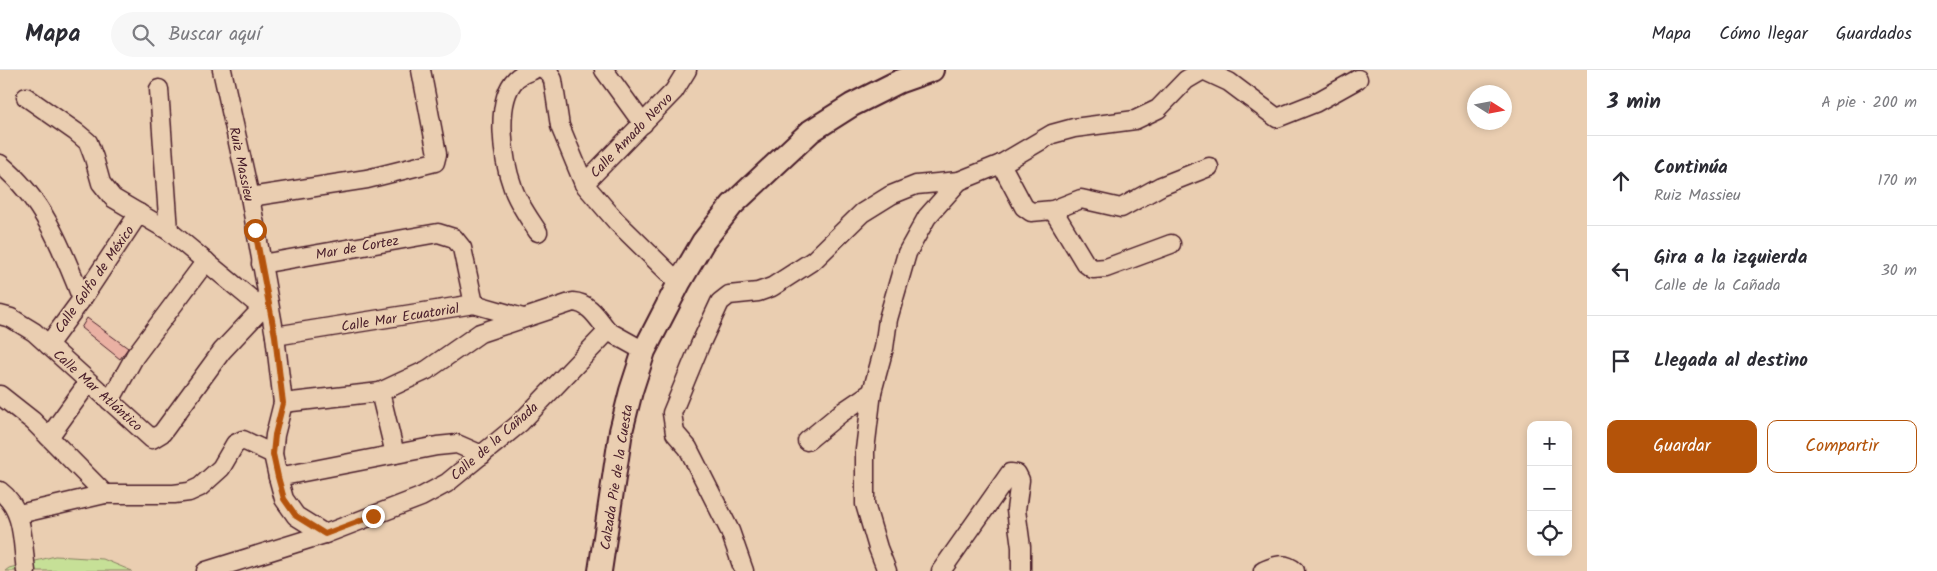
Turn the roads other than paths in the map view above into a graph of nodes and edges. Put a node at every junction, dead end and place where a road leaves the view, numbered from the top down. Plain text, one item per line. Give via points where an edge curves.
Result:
1 (222, 70) edge
2 (422, 70) edge
3 (534, 70) edge
4 (544, 70) edge
5 (604, 70) edge
6 (687, 70) edge
7 (932, 70) edge
8 (1203, 70) edge
9 (1358, 79) dead end
10 (159, 89) dead end
11 (26, 97) dead end
12 (643, 124) junction
13 (0, 164) edge
14 (1001, 164) junction
15 (1209, 167) dead end
16 (958, 180) junction
17 (584, 184) junction
18 (250, 197) junction
19 (1053, 210) junction
20 (139, 213) junction
21 (169, 231) junction
22 (538, 232) dead end
23 (1171, 244) dead end
24 (206, 261) junction
25 (261, 264) junction
26 (679, 283) junction
27 (82, 298) junction
28 (474, 304) junction
29 (265, 305) junction
30 (0, 315) edge
31 (523, 318) junction
32 (608, 331) junction
33 (275, 336) junction
34 (48, 345) junction
35 (644, 351) junction
36 (88, 382) junction
37 (380, 392) junction
38 (872, 392) junction
39 (0, 395) edge
40 (110, 401) junction
41 (283, 403) junction
42 (49, 437) junction
43 (807, 441) dead end
44 (273, 454) junction
45 (396, 454) junction
46 (482, 455) junction
47 (278, 477) junction
48 (0, 490) edge
49 (105, 494) junction
50 (19, 514) junction
51 (325, 534) junction
52 (246, 566) edge
53 (26, 571) edge
54 (206, 571) edge
55 (600, 571) edge
56 (744, 571) edge
57 (887, 571) edge
58 (941, 571) edge
59 (1021, 571) edge
60 (1263, 571) edge
61 (1295, 571) edge

1 - 18 street, Ruiz Massieu
2 - 18 street via 438,154 435,162 367,179
3 - 22 street via 516,79 508,91 504,107 503,150 513,189
4 - 17 street via 553,80 560,126
5 - 12 street
6 - 12 street, Calle Amado Nervo via 674,91
7 - 26 main road, Calzada Pie de la Cuesta via 898,82 852,105 811,131 732,205 703,242
8 - 9 street via 1228,82 1277,118
8 - 14 street via 1186,80 1158,109 1135,120 1052,134
10 - 21 street
11 - 20 street via 88,142 101,183 113,198
12 - 17 street, Calle Amado Nervo
13 - 27 street via 26,188 39,206
14 - 16 street
14 - 19 street via 1024,207 1031,212
15 - 19 street via 1161,186 1121,208 1080,199
16 - 38 street via 927,218 907,253
16 - 56 street via 916,185 891,195 862,213 814,260 772,287 729,295 720,302 672,413 672,424 688,448 730,531
17 - 26 street, Calle Amado Nervo via 616,221
18 - 25 street, Ruiz Massieu
19 - 23 street via 1085,263 1093,269 1106,268
20 - 21 street
20 - 27 street, Calle Golfo de México
21 - 24 street
24 - 29 street
24 - 40 street via 135,356
25 - 28 street, Mar de Cortez via 438,234 454,238 462,248
25 - 29 street, Ruiz Massieu
26 - 35 main road, Calzada Pie de la Cuesta
27 - 34 street, Calle Golfo de México
28 - 31 street, Calle Mar Ecuatorial
28 - 33 street, Calle Mar Ecuatorial
29 - 33 street, Ruiz Massieu
29 - 40 street, Calle Mar Atlántico via 222,351 162,433 152,439
30 - 34 street, Calle Mar Atlántico via 34,332
31 - 32 street via 581,302
31 - 37 street via 480,333 427,370
32 - 35 street
32 - 46 street, Calle de la Cañada via 520,422
33 - 41 street, Ruiz Massieu
34 - 36 street, Calle Mar Atlántico
35 - 55 main road, Calzada Pie de la Cuesta via 621,430
36 - 40 street, Calle Mar Atlántico
36 - 42 street
37 - 41 street
37 - 45 street
38 - 43 street
38 - 57 street via 865,450 865,504
39 - 42 street
41 - 44 street, Ruiz Massieu
42 - 49 street
44 - 47 street, Ruiz Massieu
44 - 49 street via 243,440 235,444 221,468 200,487 189,492
45 - 46 street via 457,444
45 - 47 street
46 - 51 street, Calle de la Cañada via 421,497
47 - 51 street, Ruiz Massieu via 284,499 296,516
48 - 50 street via 10,498
49 - 50 street
50 - 53 street
51 - 52 street, Calle de la Cañada
52 - 54 street, Calle de la Cañada
58 - 59 street via 1010,473 1016,474 1020,480 1016,510
60 - 61 street via 1285,564

